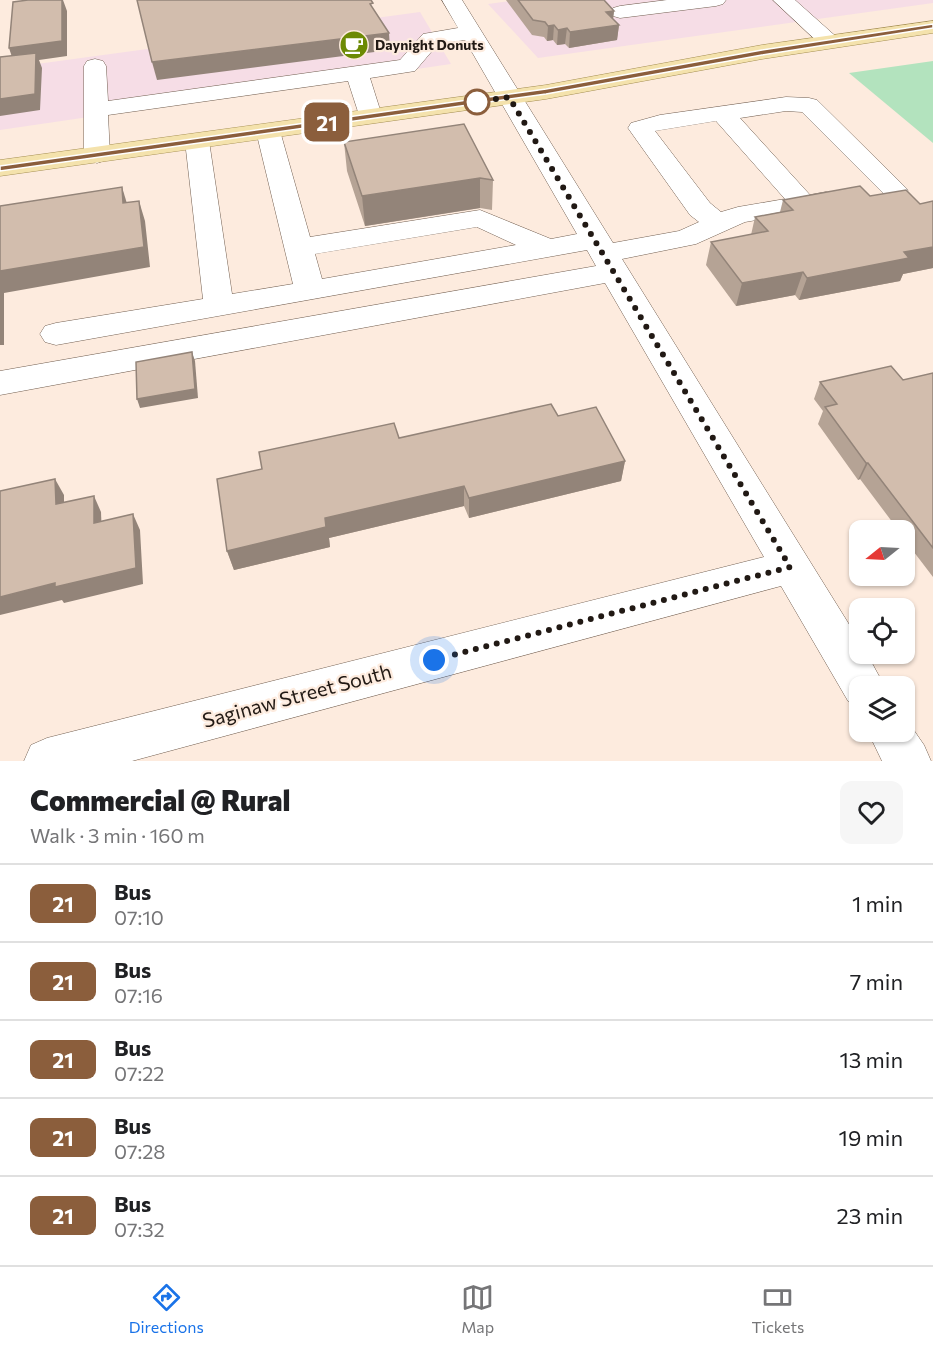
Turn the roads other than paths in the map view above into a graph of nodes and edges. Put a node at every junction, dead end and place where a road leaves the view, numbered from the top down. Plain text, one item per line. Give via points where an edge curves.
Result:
1 (452, 0) edge
2 (716, 0) edge
3 (783, 0) edge
4 (621, 12) dead end
5 (933, 27) edge
6 (469, 33) junction
7 (830, 41) junction
8 (95, 66) dead end
9 (357, 73) junction
10 (509, 97) junction
11 (96, 110) junction
12 (722, 113) junction
13 (370, 116) junction
14 (268, 131) junction
15 (196, 141) junction
16 (98, 155) junction
17 (0, 168) edge
18 (803, 203) junction
19 (718, 223) junction
20 (298, 248) junction
21 (547, 248) junction
22 (603, 255) junction
23 (310, 291) junction
24 (219, 306) junction
25 (56, 334) dead end
26 (0, 383) edge
27 (790, 567) junction
28 (856, 676) edge
29 (896, 742) edge
30 (47, 761) edge
31 (908, 761) edge

1 - 6 street
2 - 4 street
3 - 7 street
5 - 7 main road
6 - 9 street via 431,39 407,66
6 - 10 street
7 - 10 main road
8 - 11 street
9 - 11 street
9 - 13 street
10 - 13 main road
10 - 22 street
11 - 16 street
12 - 18 street
12 - 18 street via 786,104 809,105 895,190
12 - 19 street via 640,128 700,208
13 - 14 main road
14 - 15 main road
14 - 20 street
15 - 16 main road
15 - 24 street
16 - 17 main road
18 - 19 street via 738,215
19 - 22 street via 686,238
20 - 21 street via 480,218
20 - 23 street
21 - 22 street
21 - 23 street
22 - 26 street
22 - 27 street
23 - 24 street
24 - 25 street
27 - 28 street
27 - 30 street, Saginaw Street South
29 - 31 street

